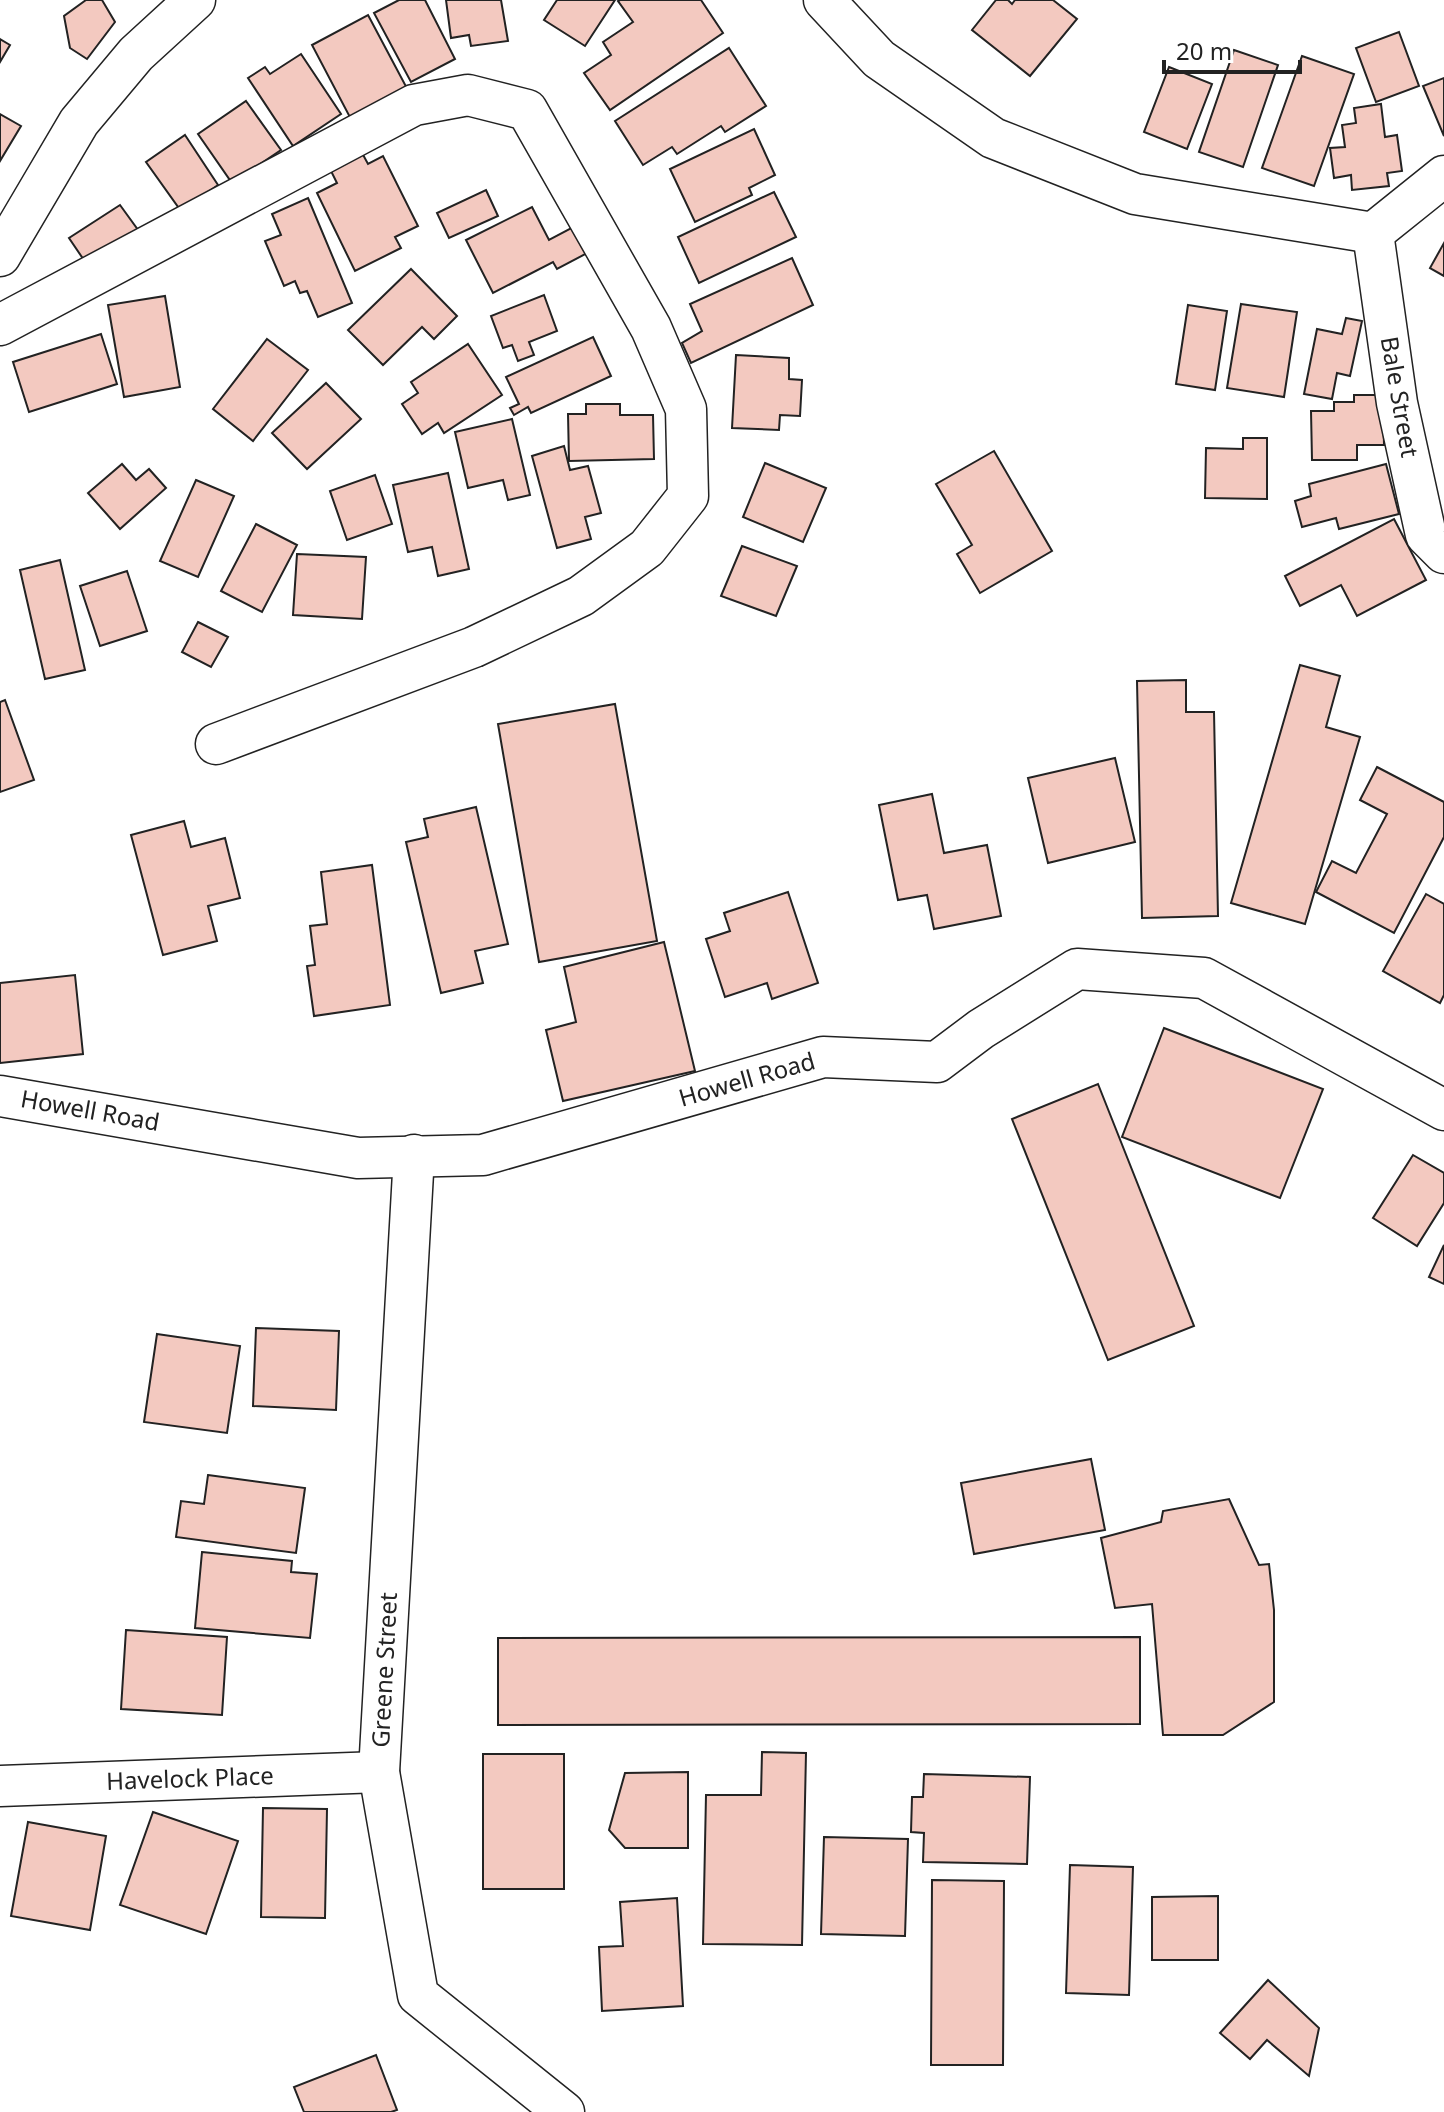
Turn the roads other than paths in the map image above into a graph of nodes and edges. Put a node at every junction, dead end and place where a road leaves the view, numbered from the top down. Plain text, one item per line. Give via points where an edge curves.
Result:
1 (195, 0) edge
2 (824, 0) edge
3 (1444, 176) edge
4 (1373, 233) junction
5 (0, 256) edge
6 (0, 325) edge
7 (1444, 553) edge
8 (216, 744) dead end
9 (0, 1096) edge
10 (1444, 1110) edge
11 (414, 1155) junction
12 (379, 1772) junction
13 (0, 1786) edge
14 (564, 2112) edge

1 - 5 street via 136,54 79,122
2 - 4 street via 879,59 993,138 1135,194
3 - 4 street
4 - 7 street, Bale Street via 1397,403 1426,535
6 - 8 street via 414,105 468,95 527,110 651,328 686,409 688,496 647,548 581,596 474,647
9 - 11 street, Howell Road via 358,1158
10 - 11 street, Howell Road via 1204,978 1077,969 937,1062 823,1057 483,1155
11 - 12 street, Greene Street
12 - 13 street, Havelock Place
12 - 14 street, Greene Street via 418,1995

